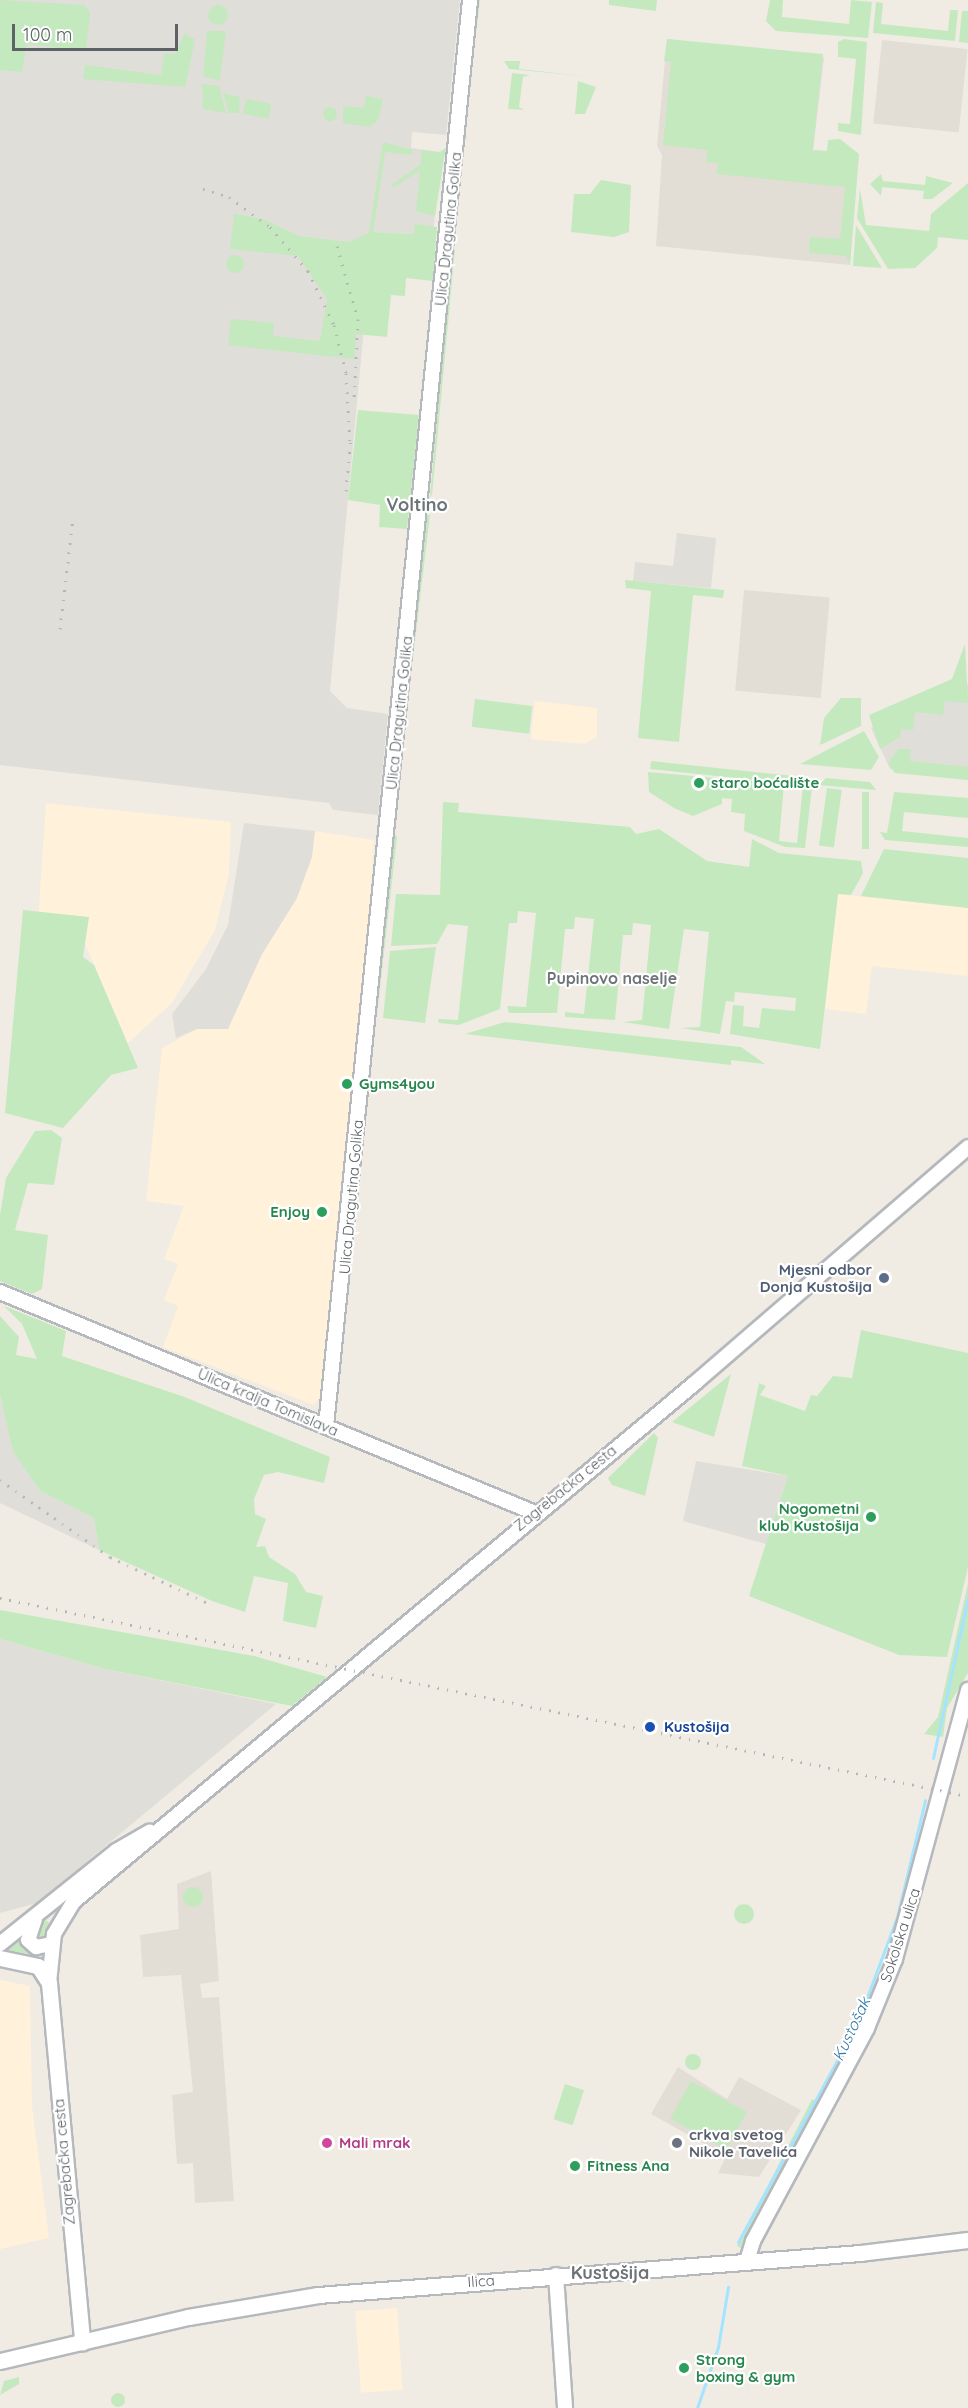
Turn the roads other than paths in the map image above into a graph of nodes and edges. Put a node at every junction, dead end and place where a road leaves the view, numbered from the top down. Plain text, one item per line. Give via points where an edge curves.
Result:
1 (470, 0) edge
2 (968, 1147) edge
3 (0, 1292) edge
4 (326, 1426) junction
5 (535, 1513) junction
6 (968, 1690) edge
7 (159, 1826) junction
8 (38, 1915) junction
9 (0, 1944) edge
10 (51, 1944) junction
11 (0, 1958) edge
12 (49, 1983) junction
13 (968, 2240) edge
14 (747, 2261) junction
15 (556, 2275) junction
16 (82, 2342) junction
17 (0, 2361) edge
18 (565, 2408) edge

1 - 4 street, Ulica Dragutina Golika
2 - 5 street, Zagrebačka cesta
3 - 4 street, Ulica kralja Tomislava
4 - 5 street, Ulica kralja Tomislava
5 - 7 street, Zagrebačka cesta
6 - 14 street, Sokolska ulica via 895,1959 867,2028 753,2241
7 - 8 street, Zagrebačka cesta via 116,1851
7 - 10 street, Zagrebačka cesta via 67,1909
8 - 9 street, Zagrebačka cesta
8 - 10 street via 28,1940 36,1947
10 - 12 street, Zagrebačka cesta
11 - 12 main road via 38,1966
12 - 16 main road, Zagrebačka cesta
13 - 14 main road, Ilica
14 - 15 main road, Ilica
15 - 16 main road, Ilica via 318,2295
15 - 18 street
16 - 17 main road, Ilica

